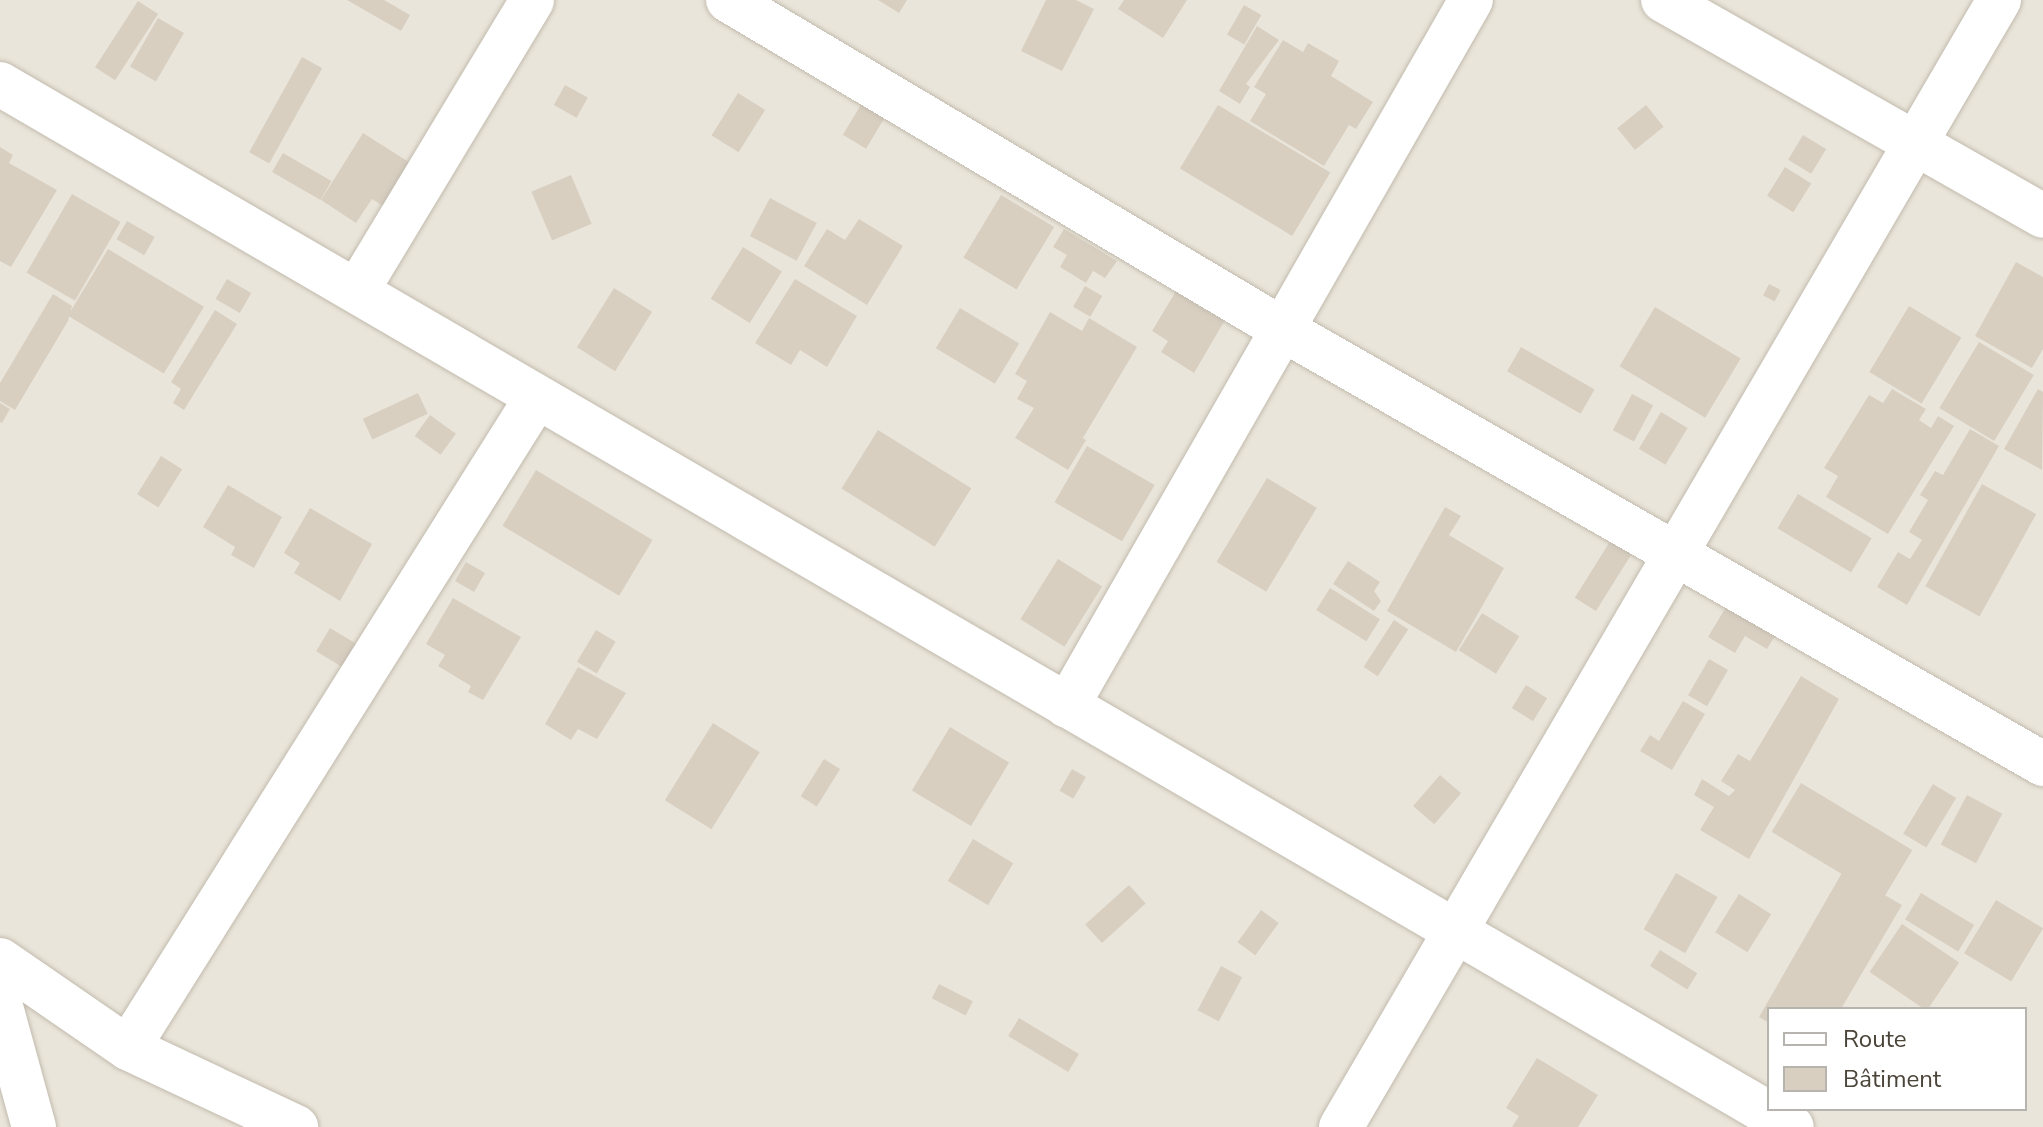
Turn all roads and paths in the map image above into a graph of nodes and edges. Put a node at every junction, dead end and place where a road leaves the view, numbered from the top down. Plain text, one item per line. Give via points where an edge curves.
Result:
1 (532, 0) edge
2 (728, 0) edge
3 (1471, 0) edge
4 (1663, 0) edge
5 (1999, 0) edge
6 (0, 84) edge
7 (1916, 144) junction
8 (2043, 216) edge
9 (358, 289) junction
10 (1282, 329) junction
11 (535, 400) junction
12 (1676, 558) junction
13 (1067, 706) junction
14 (2043, 764) edge
15 (1455, 934) junction
16 (0, 960) edge
17 (0, 1003) edge
18 (128, 1048) junction
19 (34, 1127) edge
20 (296, 1127) edge
21 (1341, 1127) edge
22 (1792, 1127) edge

1 - 9 street
2 - 10 street
3 - 10 street
4 - 7 street
5 - 7 street
6 - 9 street
7 - 8 street
7 - 12 street
9 - 11 street
10 - 12 street
10 - 13 street
11 - 13 street
11 - 18 street
12 - 14 street
12 - 15 street
13 - 15 street
15 - 21 street
15 - 22 street
16 - 18 street
17 - 19 street
18 - 20 street

